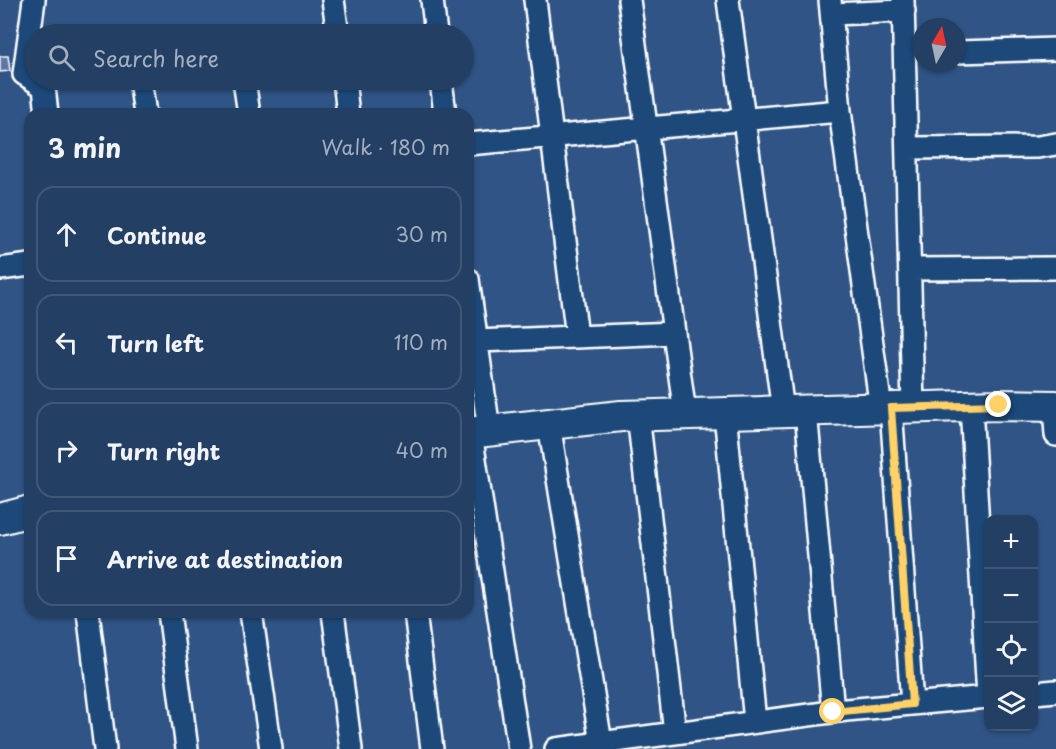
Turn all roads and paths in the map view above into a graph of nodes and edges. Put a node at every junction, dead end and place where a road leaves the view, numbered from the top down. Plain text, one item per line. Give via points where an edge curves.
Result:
1 (34, 0) edge
2 (333, 0) edge
3 (432, 0) edge
4 (535, 0) edge
5 (629, 0) edge
6 (728, 0) edge
7 (903, 6) edge
8 (831, 7) edge
9 (31, 24) edge
10 (337, 24) edge
11 (435, 24) edge
12 (912, 48) edge
13 (1056, 49) edge
14 (966, 52) edge
15 (912, 69) edge
16 (44, 90) edge
17 (141, 90) edge
18 (245, 90) edge
19 (345, 90) edge
20 (442, 90) edge
21 (46, 108) edge
22 (144, 108) edge
23 (248, 108) edge
24 (347, 108) edge
25 (445, 108) edge
26 (840, 111) junction
27 (744, 119) junction
28 (646, 128) junction
29 (552, 137) junction
30 (474, 144) edge
31 (1056, 144) edge
32 (907, 148) junction
33 (24, 266) edge
34 (1056, 268) edge
35 (0, 269) edge
36 (910, 269) junction
37 (474, 321) edge
38 (674, 333) junction
39 (577, 337) junction
40 (477, 342) junction
41 (971, 406) junction
42 (895, 408) junction
43 (794, 411) junction
44 (725, 413) junction
45 (684, 414) junction
46 (638, 415) junction
47 (1055, 416) edge
48 (549, 424) junction
49 (476, 432) edge
50 (89, 618) edge
51 (170, 618) edge
52 (252, 618) edge
53 (334, 618) edge
54 (416, 618) edge
55 (987, 677) edge
56 (1056, 691) edge
57 (1038, 693) edge
58 (984, 697) edge
59 (912, 704) junction
60 (833, 712) junction
61 (755, 722) junction
62 (675, 733) junction
63 (601, 743) junction
64 (105, 749) edge
65 (187, 749) edge
66 (271, 749) edge
67 (351, 749) edge
68 (432, 749) edge
69 (519, 749) edge
70 (556, 749) edge

1 - 9 street
2 - 10 street
3 - 11 street
4 - 29 street
5 - 28 street
6 - 27 street
7 - 8 street
7 - 12 street
8 - 26 street
13 - 14 street
15 - 32 street
16 - 21 street
17 - 22 street
18 - 23 street
19 - 24 street
20 - 25 street
26 - 27 street
26 - 42 street
27 - 28 street
27 - 43 street
28 - 29 street
28 - 38 street
29 - 30 street
29 - 39 street
31 - 32 street
32 - 36 street
33 - 35 street
34 - 36 street
36 - 42 street
37 - 40 street
38 - 39 street
38 - 45 street
39 - 40 street
40 - 49 street
41 - 42 street
41 - 47 street
41 - 55 street
42 - 43 street
42 - 59 street
43 - 44 street
43 - 60 street
44 - 45 street
44 - 61 street
45 - 46 street
46 - 48 street
46 - 62 street
48 - 49 street
48 - 63 street
49 - 69 street
50 - 64 street
51 - 65 street
52 - 66 street
53 - 67 street
54 - 68 street
56 - 57 street
58 - 59 street
59 - 60 street
60 - 61 street
61 - 62 street
62 - 63 street
63 - 70 street

